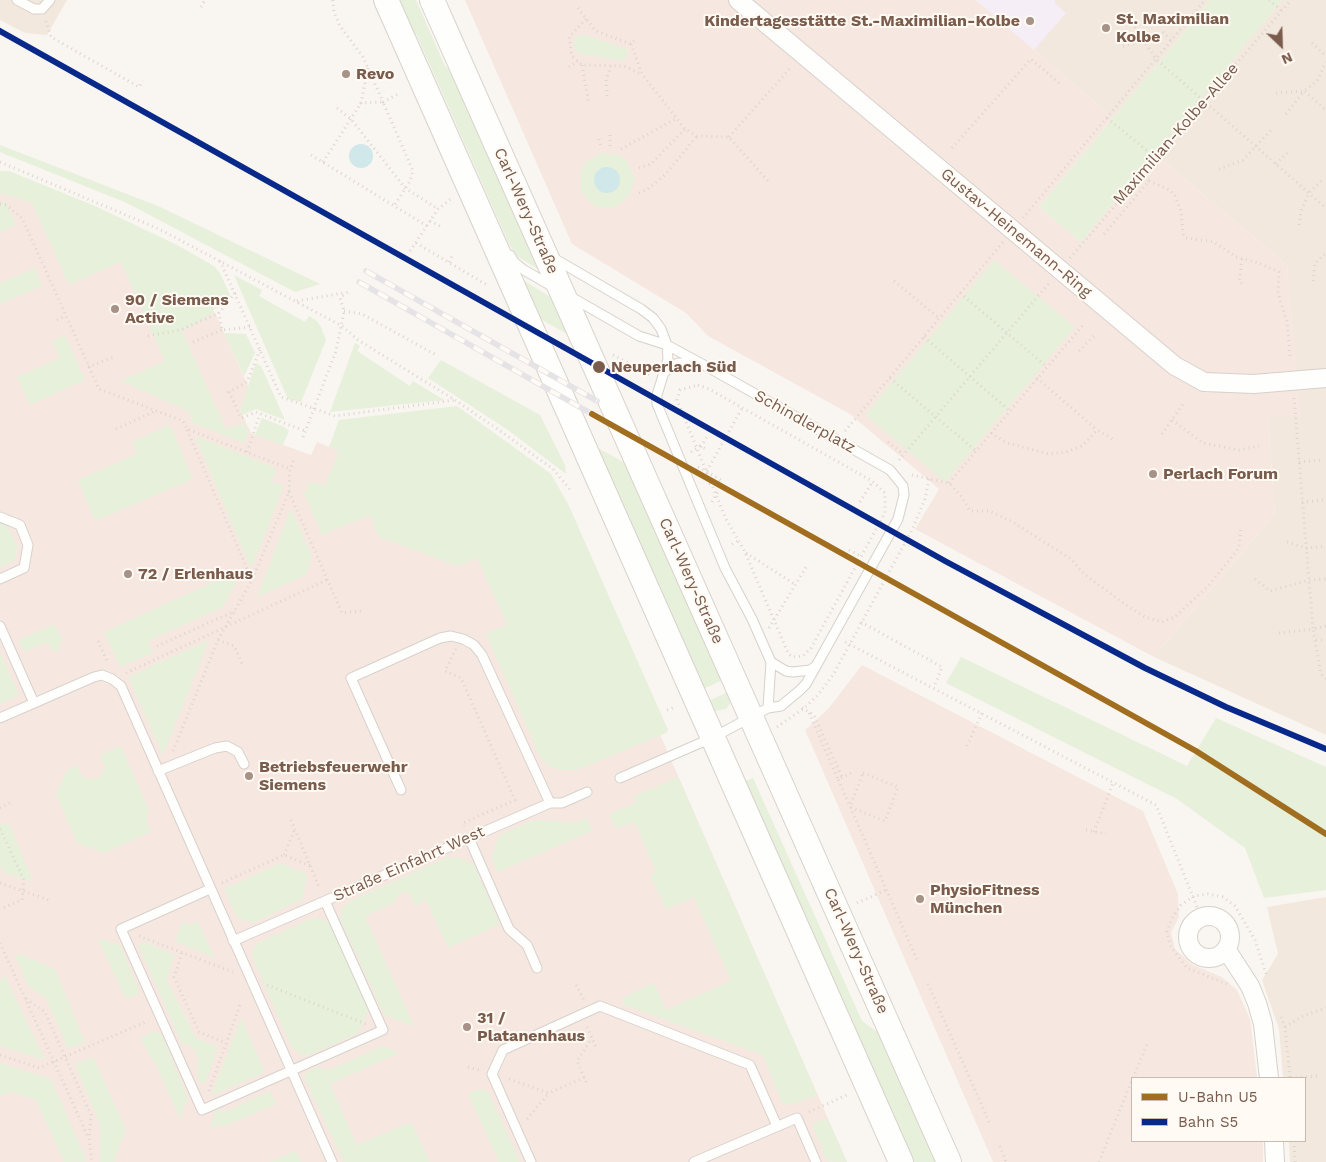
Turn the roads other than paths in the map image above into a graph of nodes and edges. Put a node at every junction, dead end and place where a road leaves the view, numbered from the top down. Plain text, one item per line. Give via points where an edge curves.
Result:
1 (18, 0) edge
2 (50, 0) edge
3 (386, 0) edge
4 (432, 0) edge
5 (738, 0) edge
6 (490, 233) junction
7 (541, 245) junction
8 (563, 293) junction
9 (667, 345) junction
10 (704, 365) junction
11 (666, 372) junction
12 (1326, 378) edge
13 (0, 517) edge
14 (0, 579) edge
15 (0, 626) edge
16 (771, 662) junction
17 (816, 666) junction
18 (34, 703) junction
19 (760, 712) junction
20 (0, 718) edge
21 (714, 737) junction
22 (244, 764) dead end
23 (162, 770) junction
24 (620, 778) dead end
25 (401, 790) dead end
26 (587, 792) dead end
27 (550, 803) junction
28 (470, 838) junction
29 (210, 889) junction
30 (325, 901) junction
31 (233, 941) junction
32 (1226, 948) junction
33 (537, 968) dead end
34 (290, 1070) junction
35 (1269, 1077) edge
36 (777, 1126) junction
37 (1274, 1142) edge
38 (332, 1162) edge
39 (531, 1162) edge
40 (694, 1162) edge
41 (816, 1162) edge
42 (901, 1162) edge
43 (949, 1162) edge
44 (1275, 1162) edge

1 - 2 lane via 34,8 42,8
3 - 6 main road
4 - 7 main road, Carl-Wery-Straße
5 - 12 street, Gustav-Heinemann-Ring via 1176,366 1204,382 1254,384
6 - 8 lane, Schindlerplatz via 498,237 514,262
6 - 21 main road
7 - 8 main road, Carl-Wery-Straße
7 - 9 lane via 566,267 653,318
8 - 9 lane, Schindlerplatz via 639,336
8 - 19 main road, Carl-Wery-Straße
9 - 10 lane, Schindlerplatz
9 - 11 lane
10 - 11 lane via 678,363
10 - 17 lane, Schindlerplatz via 890,470 903,486 903,506 898,519
11 - 16 lane via 657,404 726,568
13 - 14 lane via 20,525 28,545 24,568
15 - 18 lane
16 - 17 lane via 793,672
16 - 19 lane
17 - 19 lane, Schindlerplatz via 806,684 790,700
18 - 20 lane
18 - 23 lane via 94,677 102,675 112,679 121,686
19 - 21 lane, Schindlerplatz
19 - 43 main road, Carl-Wery-Straße
21 - 24 lane, Schindlerplatz
21 - 42 main road
22 - 23 lane via 238,752 227,746
23 - 29 lane
25 - 27 lane via 350,678 451,636 474,645 482,655
26 - 27 lane, Straße Einfahrt West via 562,803
27 - 28 lane, Straße Einfahrt West
28 - 30 lane, Straße Einfahrt West
28 - 33 lane via 509,929 527,945
29 - 31 lane
29 - 34 lane via 120,929 202,1110
30 - 31 lane, Straße Einfahrt West
30 - 34 lane via 383,1030
31 - 34 lane
32 - 32 street via 1230,936 1225,923 1214,916 1194,921 1188,932 1189,946 1193,951 1210,958
32 - 35 street via 1257,1003 1263,1024
34 - 38 lane
36 - 39 lane via 750,1064 600,1006 503,1050 492,1074
36 - 40 lane
36 - 41 lane via 796,1118
37 - 44 street

